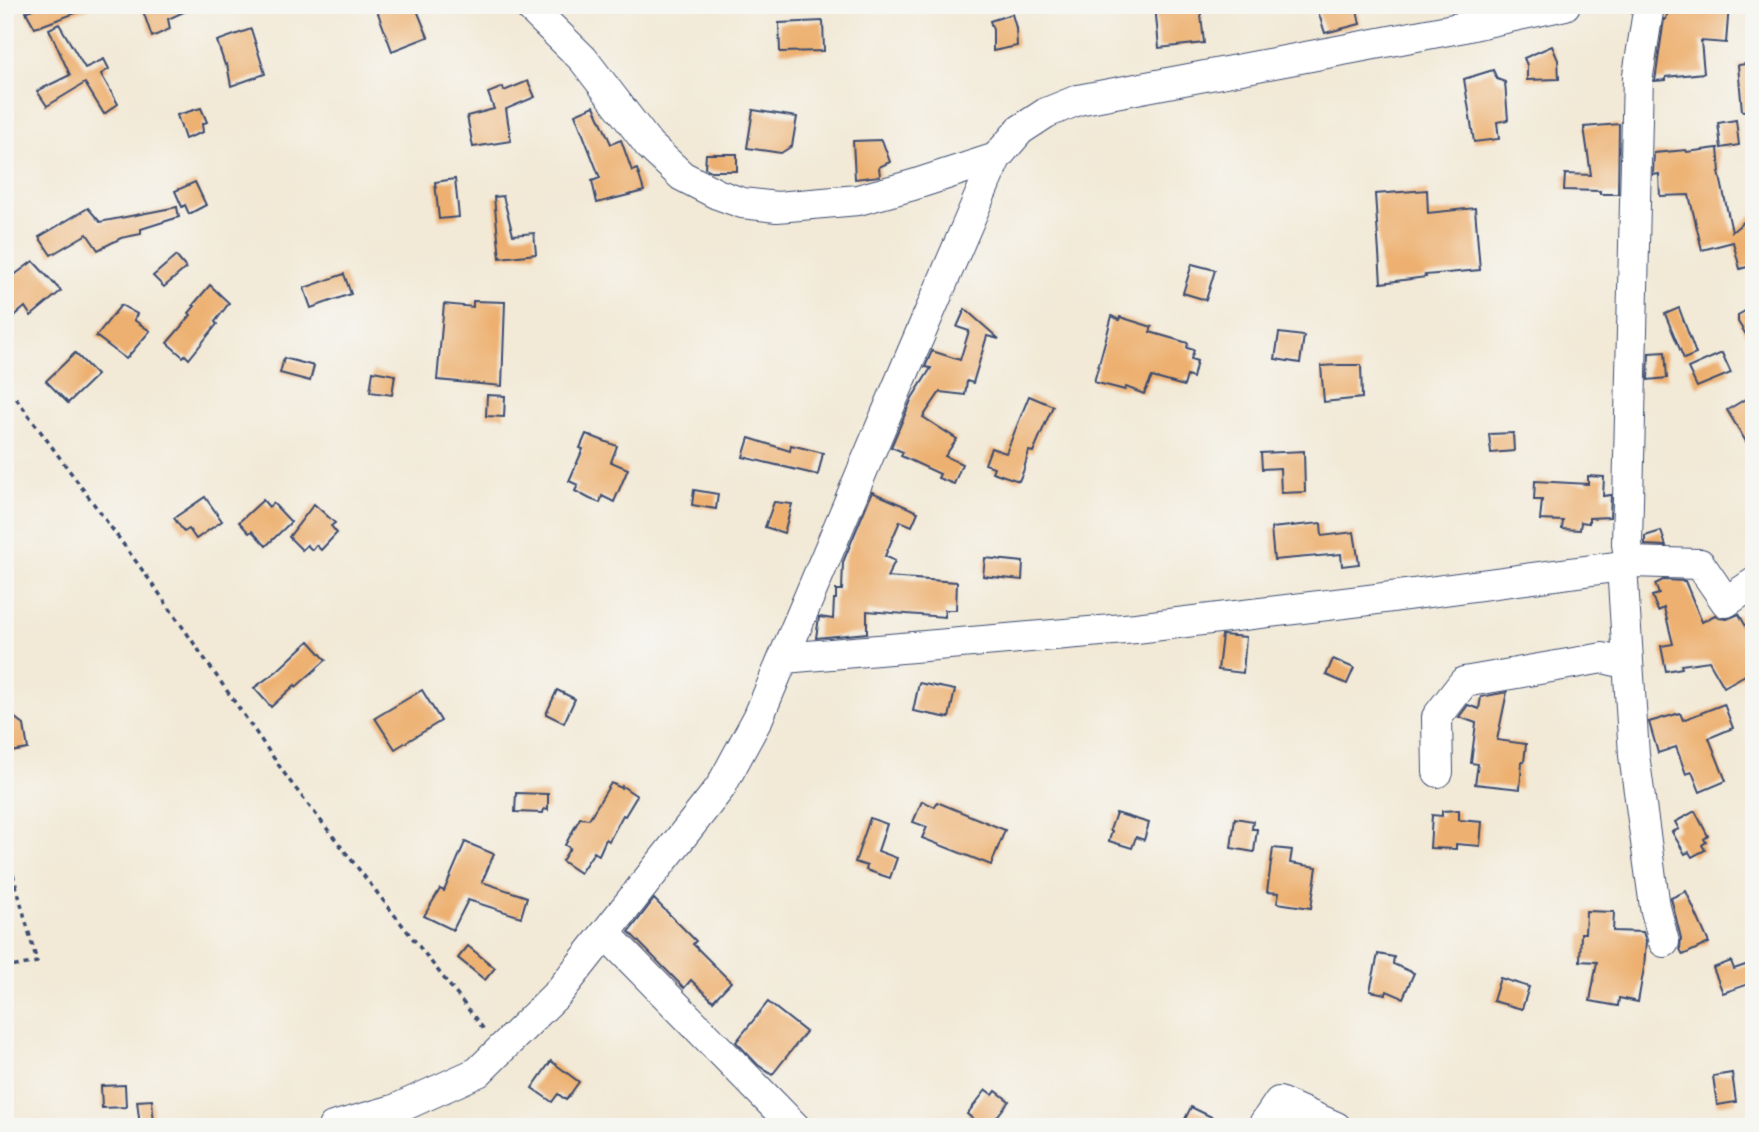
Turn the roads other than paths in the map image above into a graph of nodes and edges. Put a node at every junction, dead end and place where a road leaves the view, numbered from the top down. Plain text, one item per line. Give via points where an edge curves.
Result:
1 (528, 5) edge
2 (1565, 5) edge
3 (1649, 5) edge
4 (996, 158) junction
5 (1626, 564) junction
6 (1754, 583) edge
7 (784, 658) junction
8 (1628, 664) junction
9 (1438, 772) dead end
10 (606, 934) junction
11 (1664, 942) dead end
12 (333, 1127) edge
13 (795, 1127) edge
14 (1262, 1127) edge
15 (1336, 1127) edge

1 - 4 street via 583,60 649,145 682,176 742,203 777,207 858,200
2 - 4 street via 1077,100 1020,130
3 - 5 street via 1638,75
4 - 7 street
5 - 6 street via 1700,564 1726,602
5 - 7 street via 1136,628
5 - 8 street
7 - 10 street via 720,788
8 - 9 street via 1603,658 1464,682 1437,717
8 - 11 street via 1634,755
10 - 12 street via 559,992 478,1072 394,1110
10 - 13 street
14 - 15 street via 1279,1102

